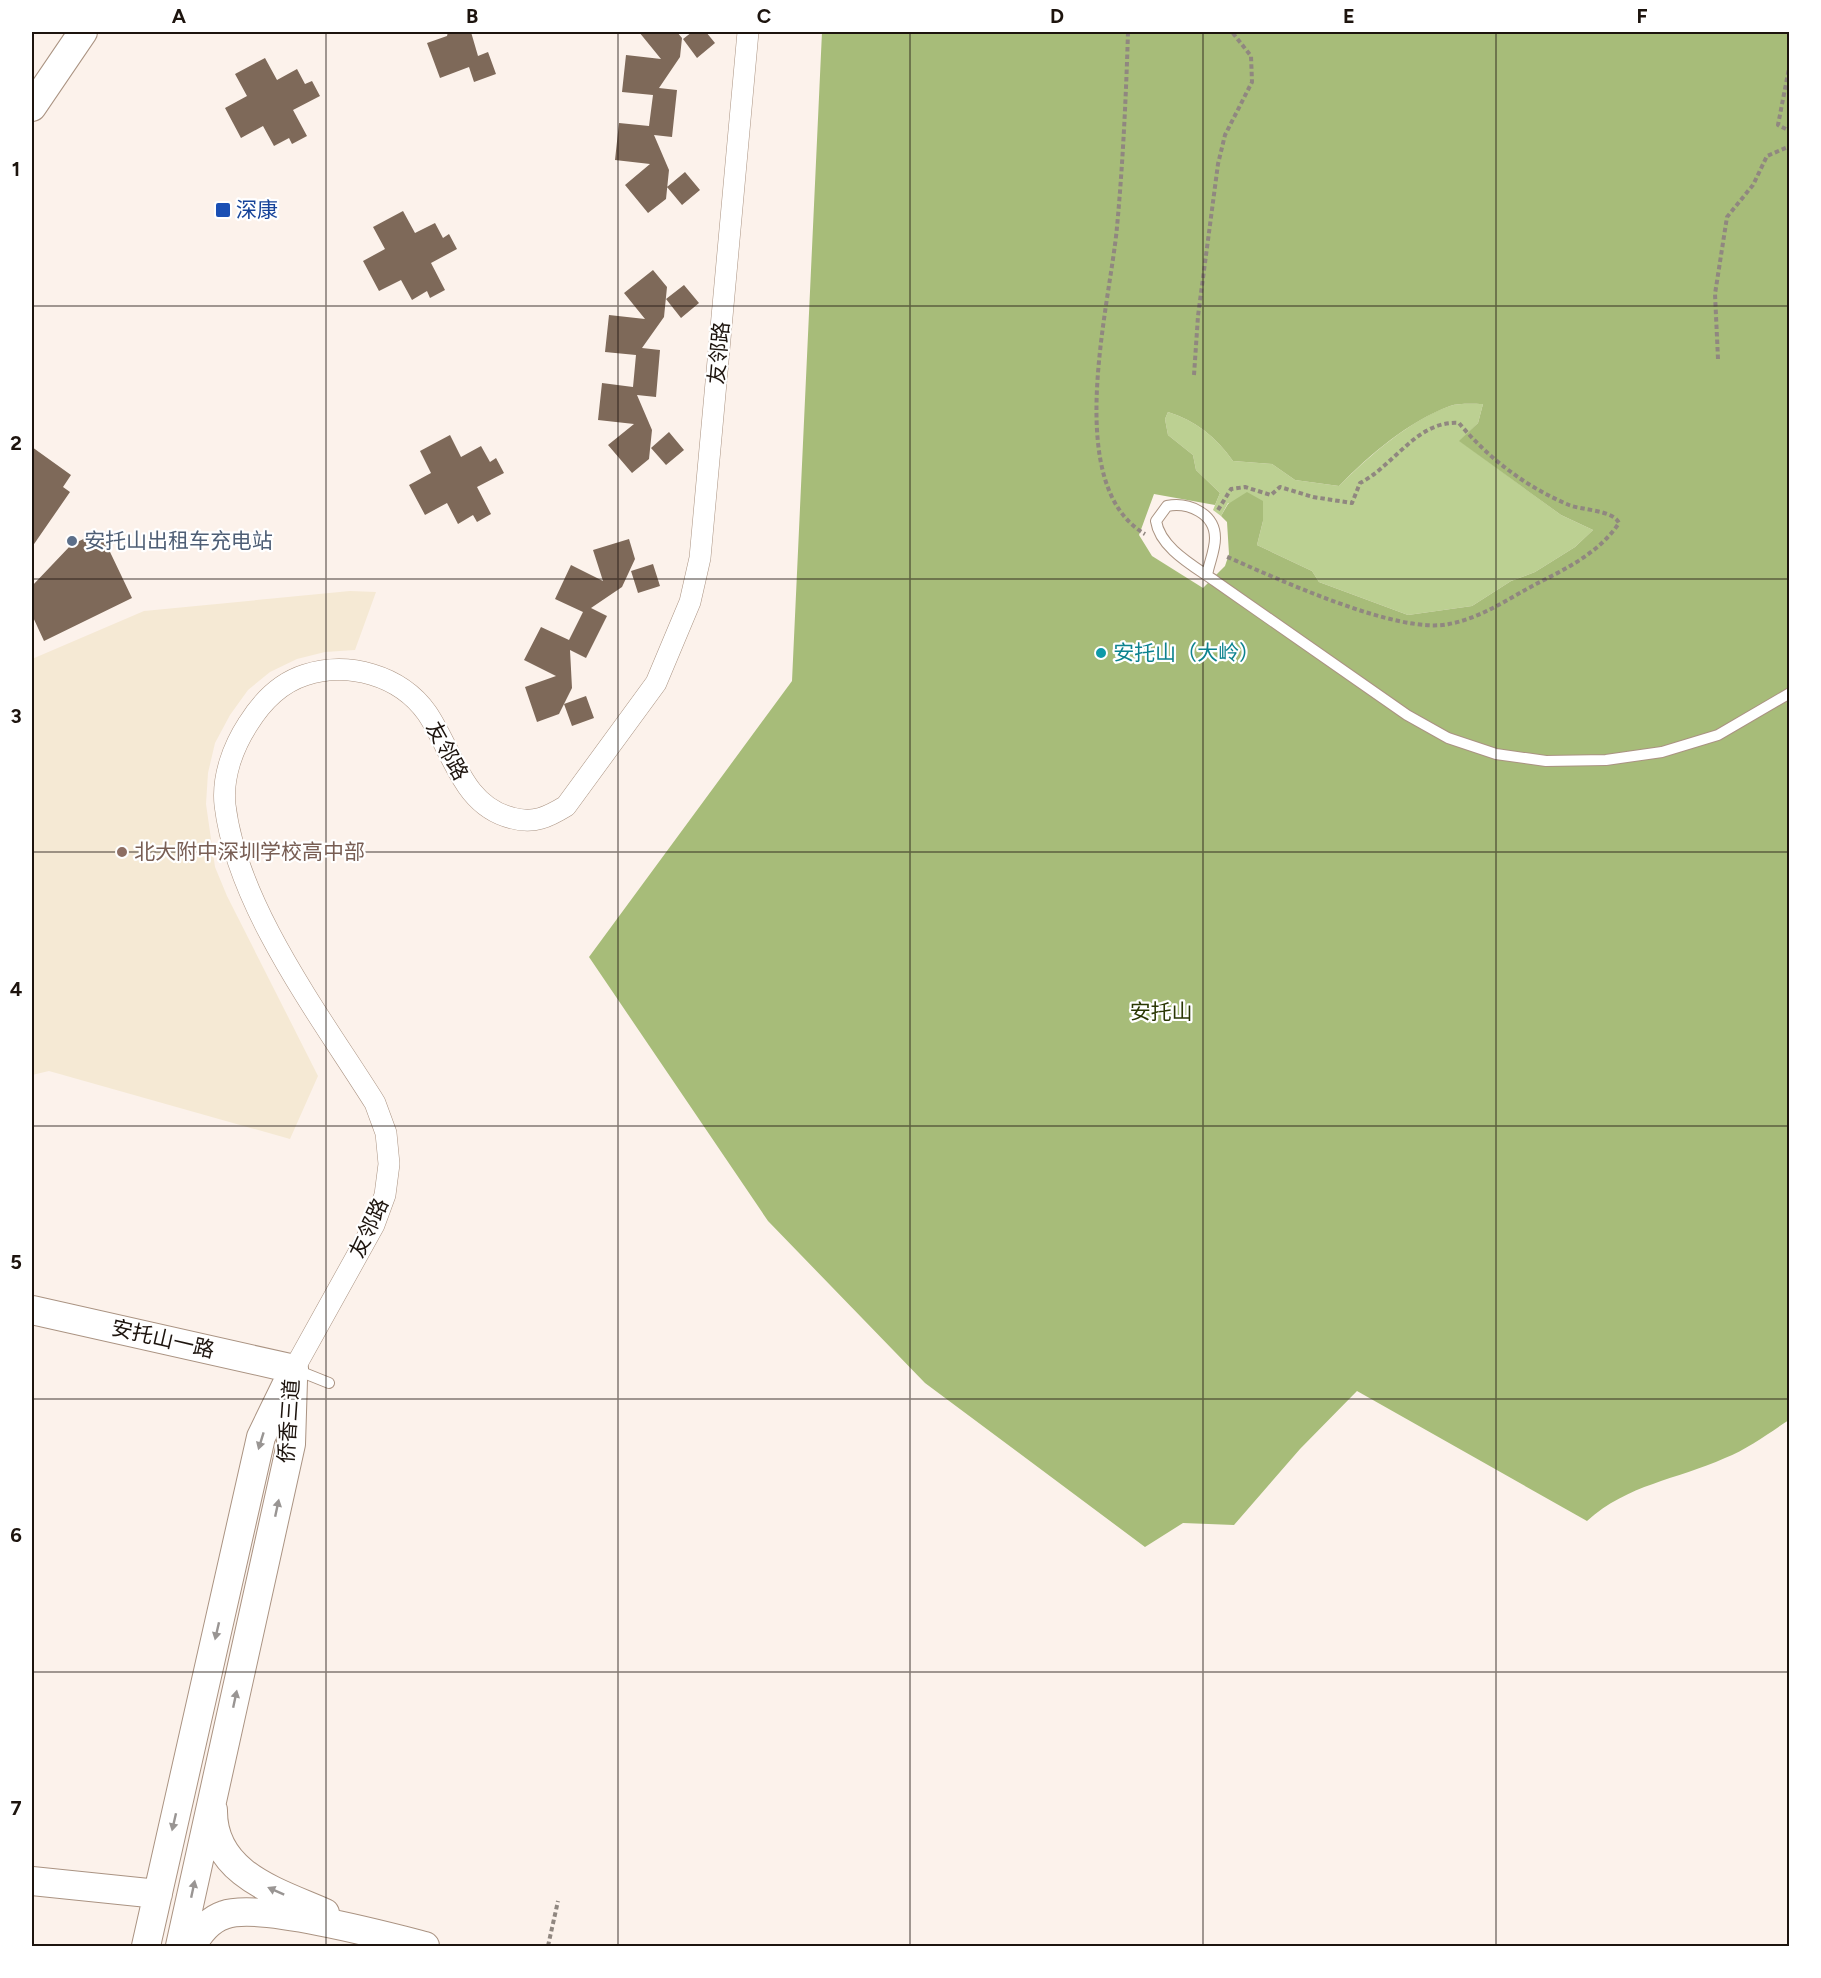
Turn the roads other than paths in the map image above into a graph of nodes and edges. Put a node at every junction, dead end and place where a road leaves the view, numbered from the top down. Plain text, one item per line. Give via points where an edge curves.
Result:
1 (83, 32) edge
2 (748, 32) edge
3 (32, 107) edge
4 (1207, 575) junction
5 (1790, 693) edge
6 (32, 1310) edge
7 (294, 1369) junction
8 (329, 1383) dead end
9 (213, 1798) junction
10 (32, 1881) edge
11 (158, 1894) junction
12 (368, 1932) junction
13 (146, 1947) edge
14 (180, 1947) edge
15 (192, 1947) edge
16 (425, 1947) edge

1 - 3 street
2 - 7 street, 友邻路 via 700,558 690,602 656,683 566,806 545,819 523,821 496,815 481,805 426,713 395,684 373,675 328,669 303,675 280,687 258,707 237,740 226,774 225,804 234,847 261,921 375,1103 386,1133 390,1164 386,1195 374,1225
4 - 4 lane via 1160,536 1156,521 1167,506 1191,507 1209,521 1216,536
4 - 5 lane via 1407,715 1448,738 1496,754 1545,761 1606,760 1662,752 1718,735
6 - 7 street, 安托山一路
7 - 8 lane
9 -> 7 street, 侨香三道 via 291,1444
7 -> 11 street, 侨香三道 via 261,1437
12 -> 9 street via 256,1882 240,1871 217,1838
14 -> 9 street, 侨香三道
10 - 11 street
11 - 13 street, 侨香三道
12 - 15 street via 265,1913 236,1912 214,1920
12 - 16 street

